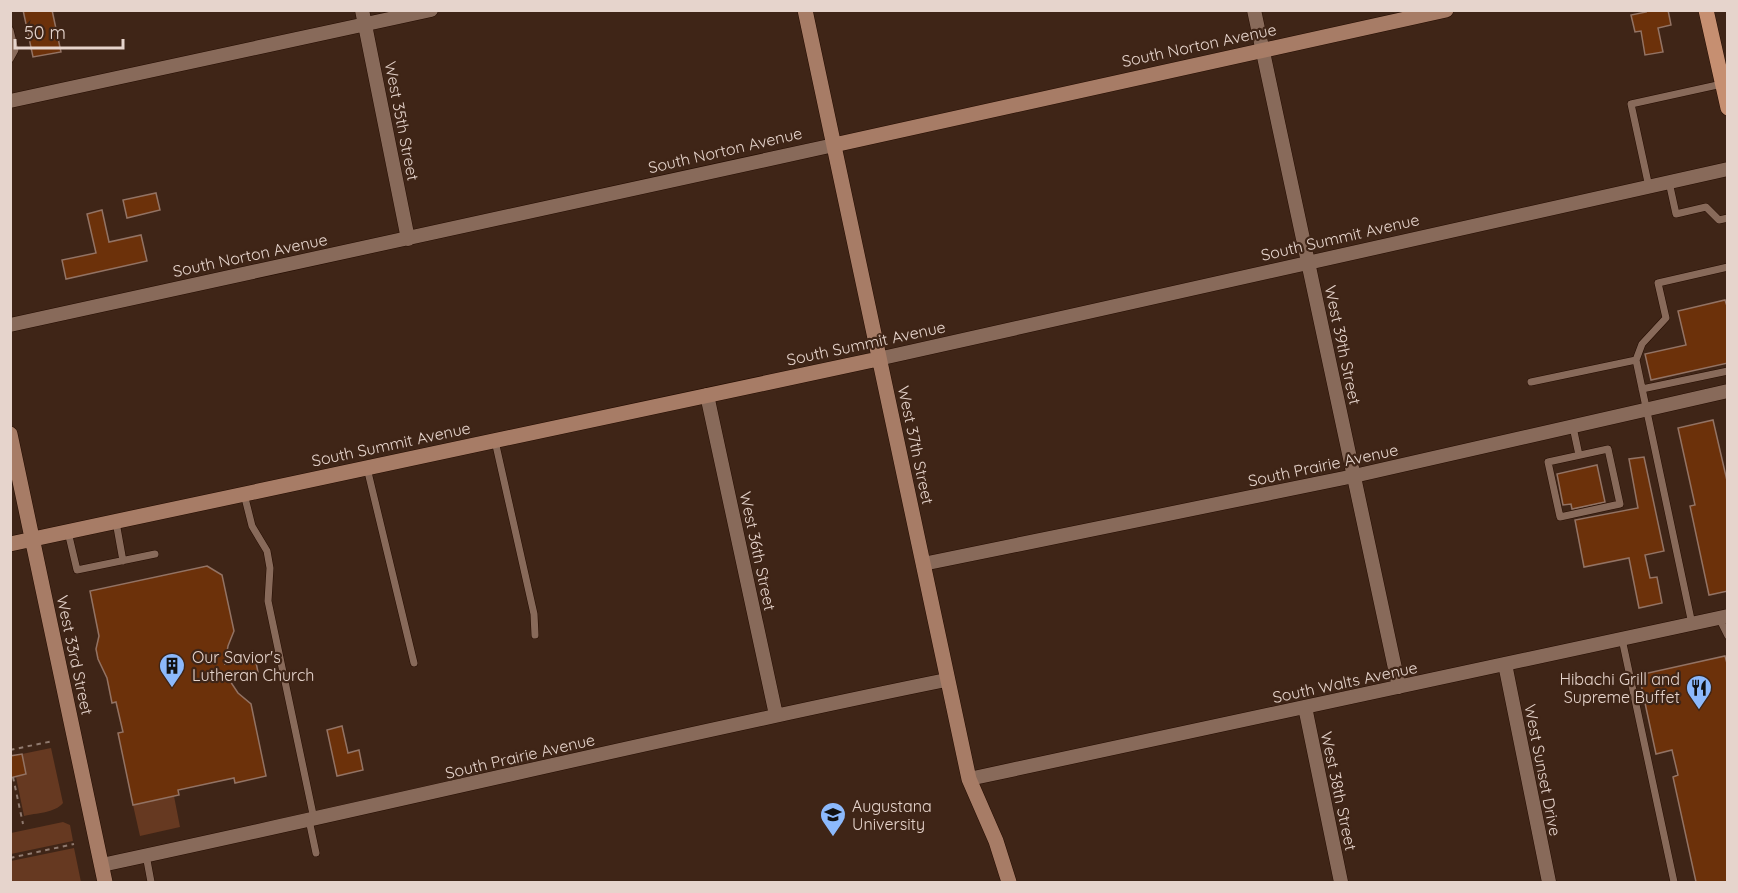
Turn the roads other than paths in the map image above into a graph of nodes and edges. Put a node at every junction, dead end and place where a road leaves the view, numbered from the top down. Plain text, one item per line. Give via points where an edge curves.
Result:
1 (362, 10) edge
2 (431, 10) edge
3 (805, 10) edge
4 (1254, 10) edge
5 (1446, 10) edge
6 (1706, 10) edge
7 (365, 25) junction
8 (10, 30) edge
9 (1263, 50) junction
10 (10, 59) edge
11 (1722, 84) junction
12 (10, 101) edge
13 (1728, 108) edge
14 (834, 145) junction
15 (1728, 169) edge
16 (1669, 182) junction
17 (1649, 187) junction
18 (1728, 218) edge
19 (408, 239) junction
20 (1309, 262) junction
21 (1728, 267) edge
22 (10, 325) edge
23 (878, 359) junction
24 (1636, 360) junction
25 (1728, 371) edge
26 (1531, 382) dead end
27 (1642, 389) junction
28 (1728, 391) edge
29 (707, 395) junction
30 (1645, 410) junction
31 (1573, 427) junction
32 (11, 435) edge
33 (495, 441) junction
34 (1579, 455) junction
35 (367, 468) junction
36 (1354, 476) junction
37 (244, 494) junction
38 (116, 522) junction
39 (68, 532) junction
40 (33, 539) junction
41 (10, 544) edge
42 (155, 554) dead end
43 (123, 561) junction
44 (923, 564) junction
45 (1723, 617) edge
46 (1692, 624) junction
47 (535, 635) dead end
48 (1728, 636) edge
49 (1622, 639) junction
50 (414, 663) dead end
51 (1505, 664) junction
52 (946, 680) junction
53 (1400, 687) junction
54 (1305, 707) junction
55 (776, 715) junction
56 (969, 779) junction
57 (312, 820) junction
58 (316, 853) dead end
59 (146, 855) junction
60 (102, 865) junction
61 (105, 882) edge
62 (150, 882) edge
63 (1009, 882) edge
64 (1341, 882) edge
65 (1549, 882) edge
66 (1674, 882) edge

1 - 7 street, West 35th Street
2 - 7 street
3 - 14 street, West 37th Street
4 - 9 street, West 39th Street
5 - 9 street, South Norton Avenue
6 - 11 main road
7 - 12 street
7 - 19 street, West 35th Street
8 - 10 lane via 15,50
9 - 14 street, South Norton Avenue
9 - 20 street, West 39th Street
11 - 13 main road
11 - 17 lane via 1631,104
14 - 19 street, South Norton Avenue
14 - 23 street, West 37th Street
15 - 16 street, South Summit Avenue
16 - 17 street, South Summit Avenue
16 - 18 lane via 1676,213 1706,207 1719,220
17 - 20 street, South Summit Avenue
19 - 22 street, South Norton Avenue
20 - 23 street, South Summit Avenue
20 - 36 street, West 39th Street
21 - 24 lane via 1658,283 1666,318 1642,344
23 - 29 street, South Summit Avenue
23 - 44 street, West 37th Street
24 - 26 lane
24 - 27 lane
25 - 27 lane
27 - 30 lane
28 - 30 street, South Prairie Avenue
29 - 33 street, South Summit Avenue
29 - 55 street, West 36th Street
30 - 31 street, South Prairie Avenue
30 - 46 lane
31 - 34 lane
31 - 36 street, South Prairie Avenue
32 - 40 street, West 33rd Street
33 - 35 street, South Summit Avenue
33 - 47 lane via 534,614
34 - 34 lane via 1608,449 1620,504 1560,517 1548,462
35 - 37 street, South Summit Avenue
35 - 50 lane
36 - 44 street, South Prairie Avenue
36 - 53 street, West 39th Street
37 - 38 street, South Summit Avenue
37 - 57 lane via 252,526 267,551 268,601
38 - 39 street, South Summit Avenue
38 - 43 lane
39 - 40 street, South Summit Avenue
39 - 43 lane via 77,570
40 - 41 street, South Summit Avenue
40 - 60 street, West 33rd Street
42 - 43 lane
44 - 52 street, West 37th Street
45 - 46 street, South Walts Avenue
45 - 48 lane
46 - 49 street, South Walts Avenue
49 - 51 street, South Walts Avenue
49 - 66 lane
51 - 53 street, South Walts Avenue
51 - 65 street, West Sunset Drive
52 - 55 street, South Prairie Avenue
52 - 56 street, West 37th Street
53 - 54 street, South Walts Avenue
54 - 56 street, South Walts Avenue
54 - 64 street, West 38th Street
55 - 57 street, South Prairie Avenue
56 - 63 street, West 37th Street
57 - 58 lane
57 - 59 street, South Prairie Avenue
59 - 60 street, South Prairie Avenue
59 - 62 lane
60 - 61 street, West 33rd Street

